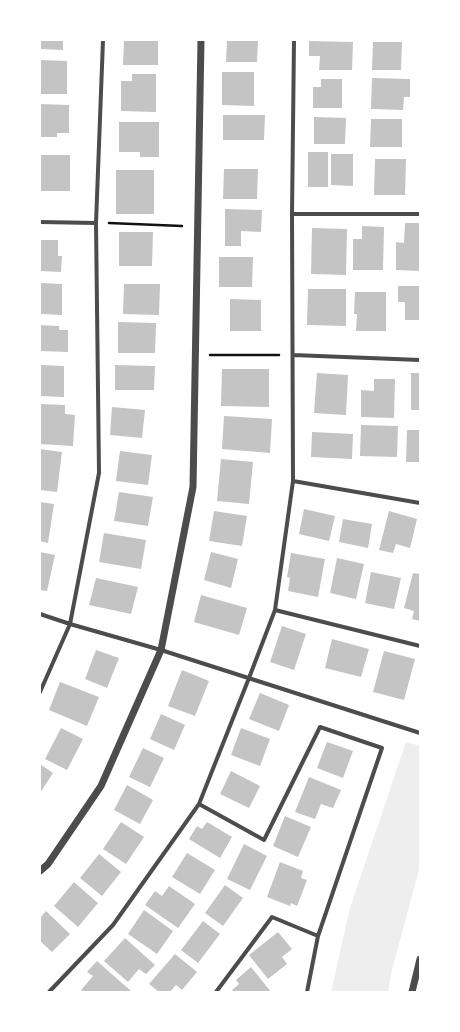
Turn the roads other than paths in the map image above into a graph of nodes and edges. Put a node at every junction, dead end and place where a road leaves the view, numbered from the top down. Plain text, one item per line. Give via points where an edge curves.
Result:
1 (103, 40) edge
2 (201, 40) edge
3 (294, 40) edge
4 (292, 214) junction
5 (420, 214) edge
6 (40, 222) edge
7 (96, 223) junction
8 (293, 355) junction
9 (420, 360) edge
10 (293, 481) junction
11 (420, 503) edge
12 (275, 610) junction
13 (40, 614) edge
14 (70, 624) junction
15 (420, 646) edge
16 (161, 650) junction
17 (249, 678) junction
18 (40, 692) edge
19 (420, 732) edge
20 (199, 804) junction
21 (40, 871) edge
22 (318, 936) junction
23 (420, 959) edge
24 (48, 992) edge
25 (216, 992) edge
26 (306, 992) edge
27 (412, 992) edge

1 - 7 street
2 - 16 street via 193,487
3 - 4 street
4 - 5 street
4 - 8 street
6 - 7 street
7 - 14 street via 99,473
8 - 9 street
8 - 10 street
10 - 11 street
10 - 12 street
12 - 15 street
12 - 17 street
13 - 14 street
14 - 16 street
14 - 18 street
16 - 17 street
16 - 21 street via 101,786 48,864
17 - 19 street
17 - 20 street
20 - 22 street via 264,840 320,727 382,748
20 - 24 street via 114,925
22 - 25 street via 272,916
22 - 26 street
23 - 27 street

